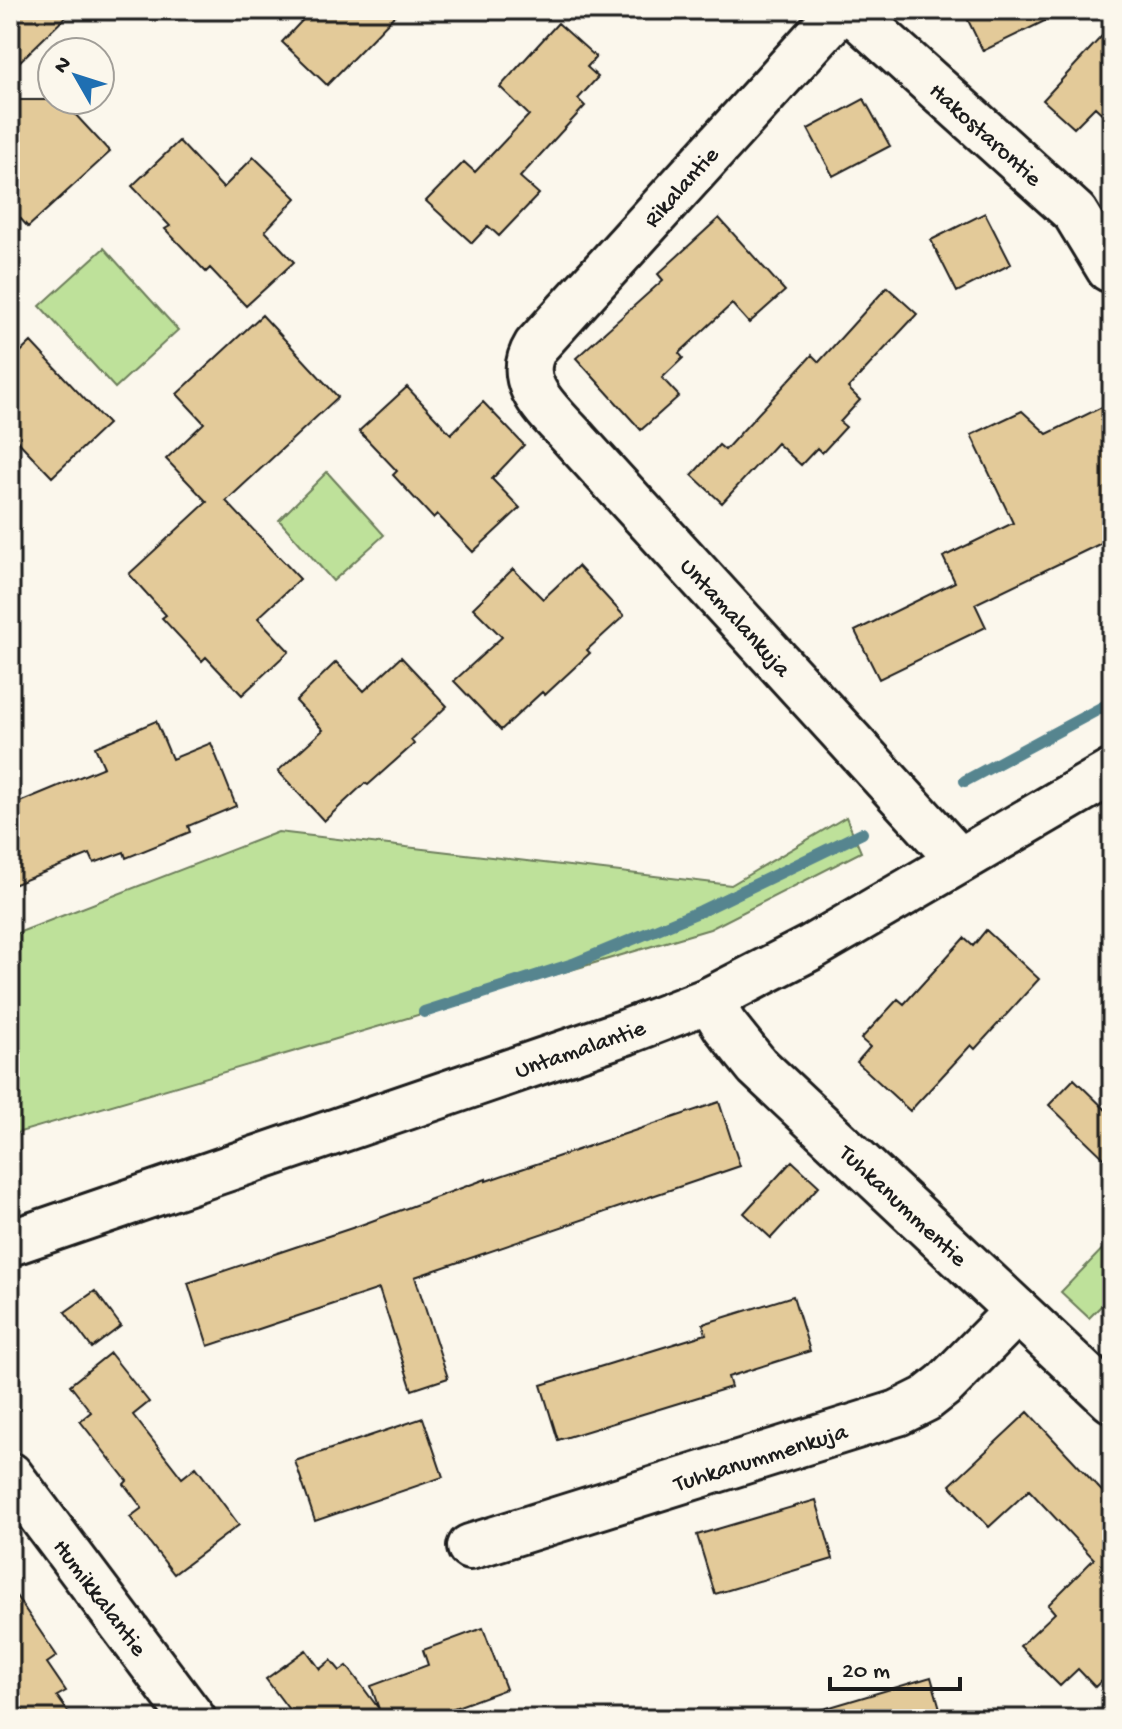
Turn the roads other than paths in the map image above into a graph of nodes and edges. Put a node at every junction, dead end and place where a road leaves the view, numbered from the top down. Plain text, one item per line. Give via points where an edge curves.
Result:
1 (841, 10) edge
2 (850, 10) edge
3 (1109, 269) dead end
4 (527, 367) joint
5 (1112, 772) edge
6 (959, 860) junction
7 (709, 1000) junction
8 (10, 1243) edge
9 (1017, 1311) junction
10 (1112, 1400) edge
11 (17, 1500) edge
12 (470, 1547) dead end
13 (193, 1719) edge

1 - 4 street, Rikalantie via 553,326
2 - 3 street, Hakostarontie via 1075,213
4 - 6 street, Untamalankuja via 537,396 577,442
5 - 6 street, Untamalantie
6 - 7 street, Untamalantie via 812,947
7 - 8 street, Untamalantie
7 - 9 street, Tuhkanummentie via 757,1066
9 - 10 street, Tuhkanummentie
9 - 12 street, Tuhkanummenkuja via 945,1384 898,1413
11 - 13 street, Humikkalantie

